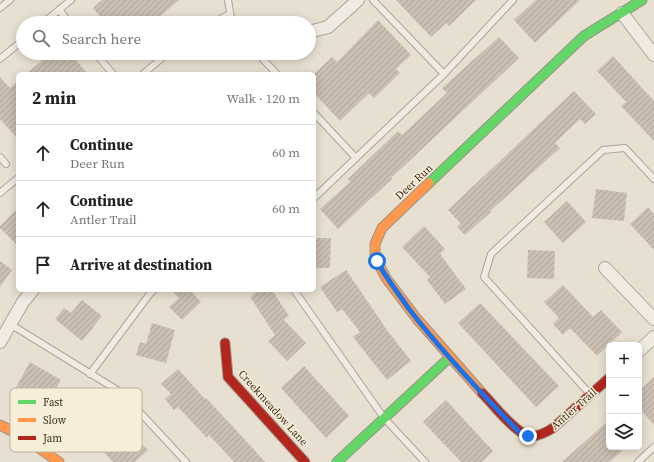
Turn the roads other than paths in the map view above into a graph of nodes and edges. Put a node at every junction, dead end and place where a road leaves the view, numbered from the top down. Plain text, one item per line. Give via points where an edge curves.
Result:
1 (10, 0) edge
2 (71, 0) edge
3 (228, 0) edge
4 (358, 0) edge
5 (372, 0) edge
6 (513, 0) edge
7 (642, 0) edge
8 (0, 8) edge
9 (59, 10) junction
10 (622, 13) junction
11 (230, 14) joint
12 (52, 16) edge
13 (64, 16) edge
14 (226, 16) edge
15 (316, 30) edge
16 (16, 46) edge
17 (654, 55) edge
18 (0, 59) edge
19 (101, 60) edge
20 (160, 60) edge
21 (264, 60) edge
22 (111, 72) edge
23 (145, 72) edge
24 (275, 72) edge
25 (444, 74) junction
26 (316, 116) edge
27 (0, 157) edge
28 (356, 158) junction
29 (6, 164) dead end
30 (654, 179) edge
31 (16, 180) edge
32 (0, 194) edge
33 (316, 196) edge
34 (606, 268) dead end
35 (31, 292) edge
36 (152, 292) edge
37 (295, 292) edge
38 (654, 319) edge
39 (10, 324) junction
40 (654, 337) edge
41 (0, 342) edge
42 (225, 343) dead end
43 (642, 348) edge
44 (449, 358) junction
45 (90, 374) junction
46 (606, 381) edge
47 (114, 388) edge
48 (590, 395) junction
49 (142, 415) edge
50 (384, 418) junction
51 (0, 425) edge
52 (10, 430) edge
53 (654, 447) edge
54 (46, 452) edge
55 (59, 462) edge
56 (186, 462) edge
57 (305, 462) edge
58 (337, 462) edge
59 (425, 462) edge
60 (638, 462) edge

1 - 8 lane
2 - 9 lane
3 - 11 lane
4 - 15 street via 328,27
5 - 25 lane
6 - 25 lane
7 - 10 street, Deer Run
9 - 12 lane
9 - 13 lane
10 - 17 street
10 - 44 street, Deer Run via 584,36 382,228 375,239 377,261 384,275
11 - 14 lane
16 - 18 lane
19 - 22 lane
20 - 23 lane
21 - 24 lane
25 - 28 lane
26 - 28 lane
27 - 29 lane
28 - 33 lane
30 - 48 lane via 625,148 603,150 491,254 484,277
31 - 32 lane
34 - 38 street
35 - 39 street via 22,302
36 - 45 lane
37 - 50 lane
39 - 41 street
39 - 45 lane
40 - 43 street
42 - 57 street, Creekmeadow Lane via 228,376
44 - 48 street, Antler Trail via 519,432 528,436 545,434
44 - 50 street
45 - 47 lane
46 - 48 street, Antler Trail
49 - 56 lane
50 - 58 street
50 - 59 lane
51 - 52 street
53 - 60 lane
54 - 55 street

